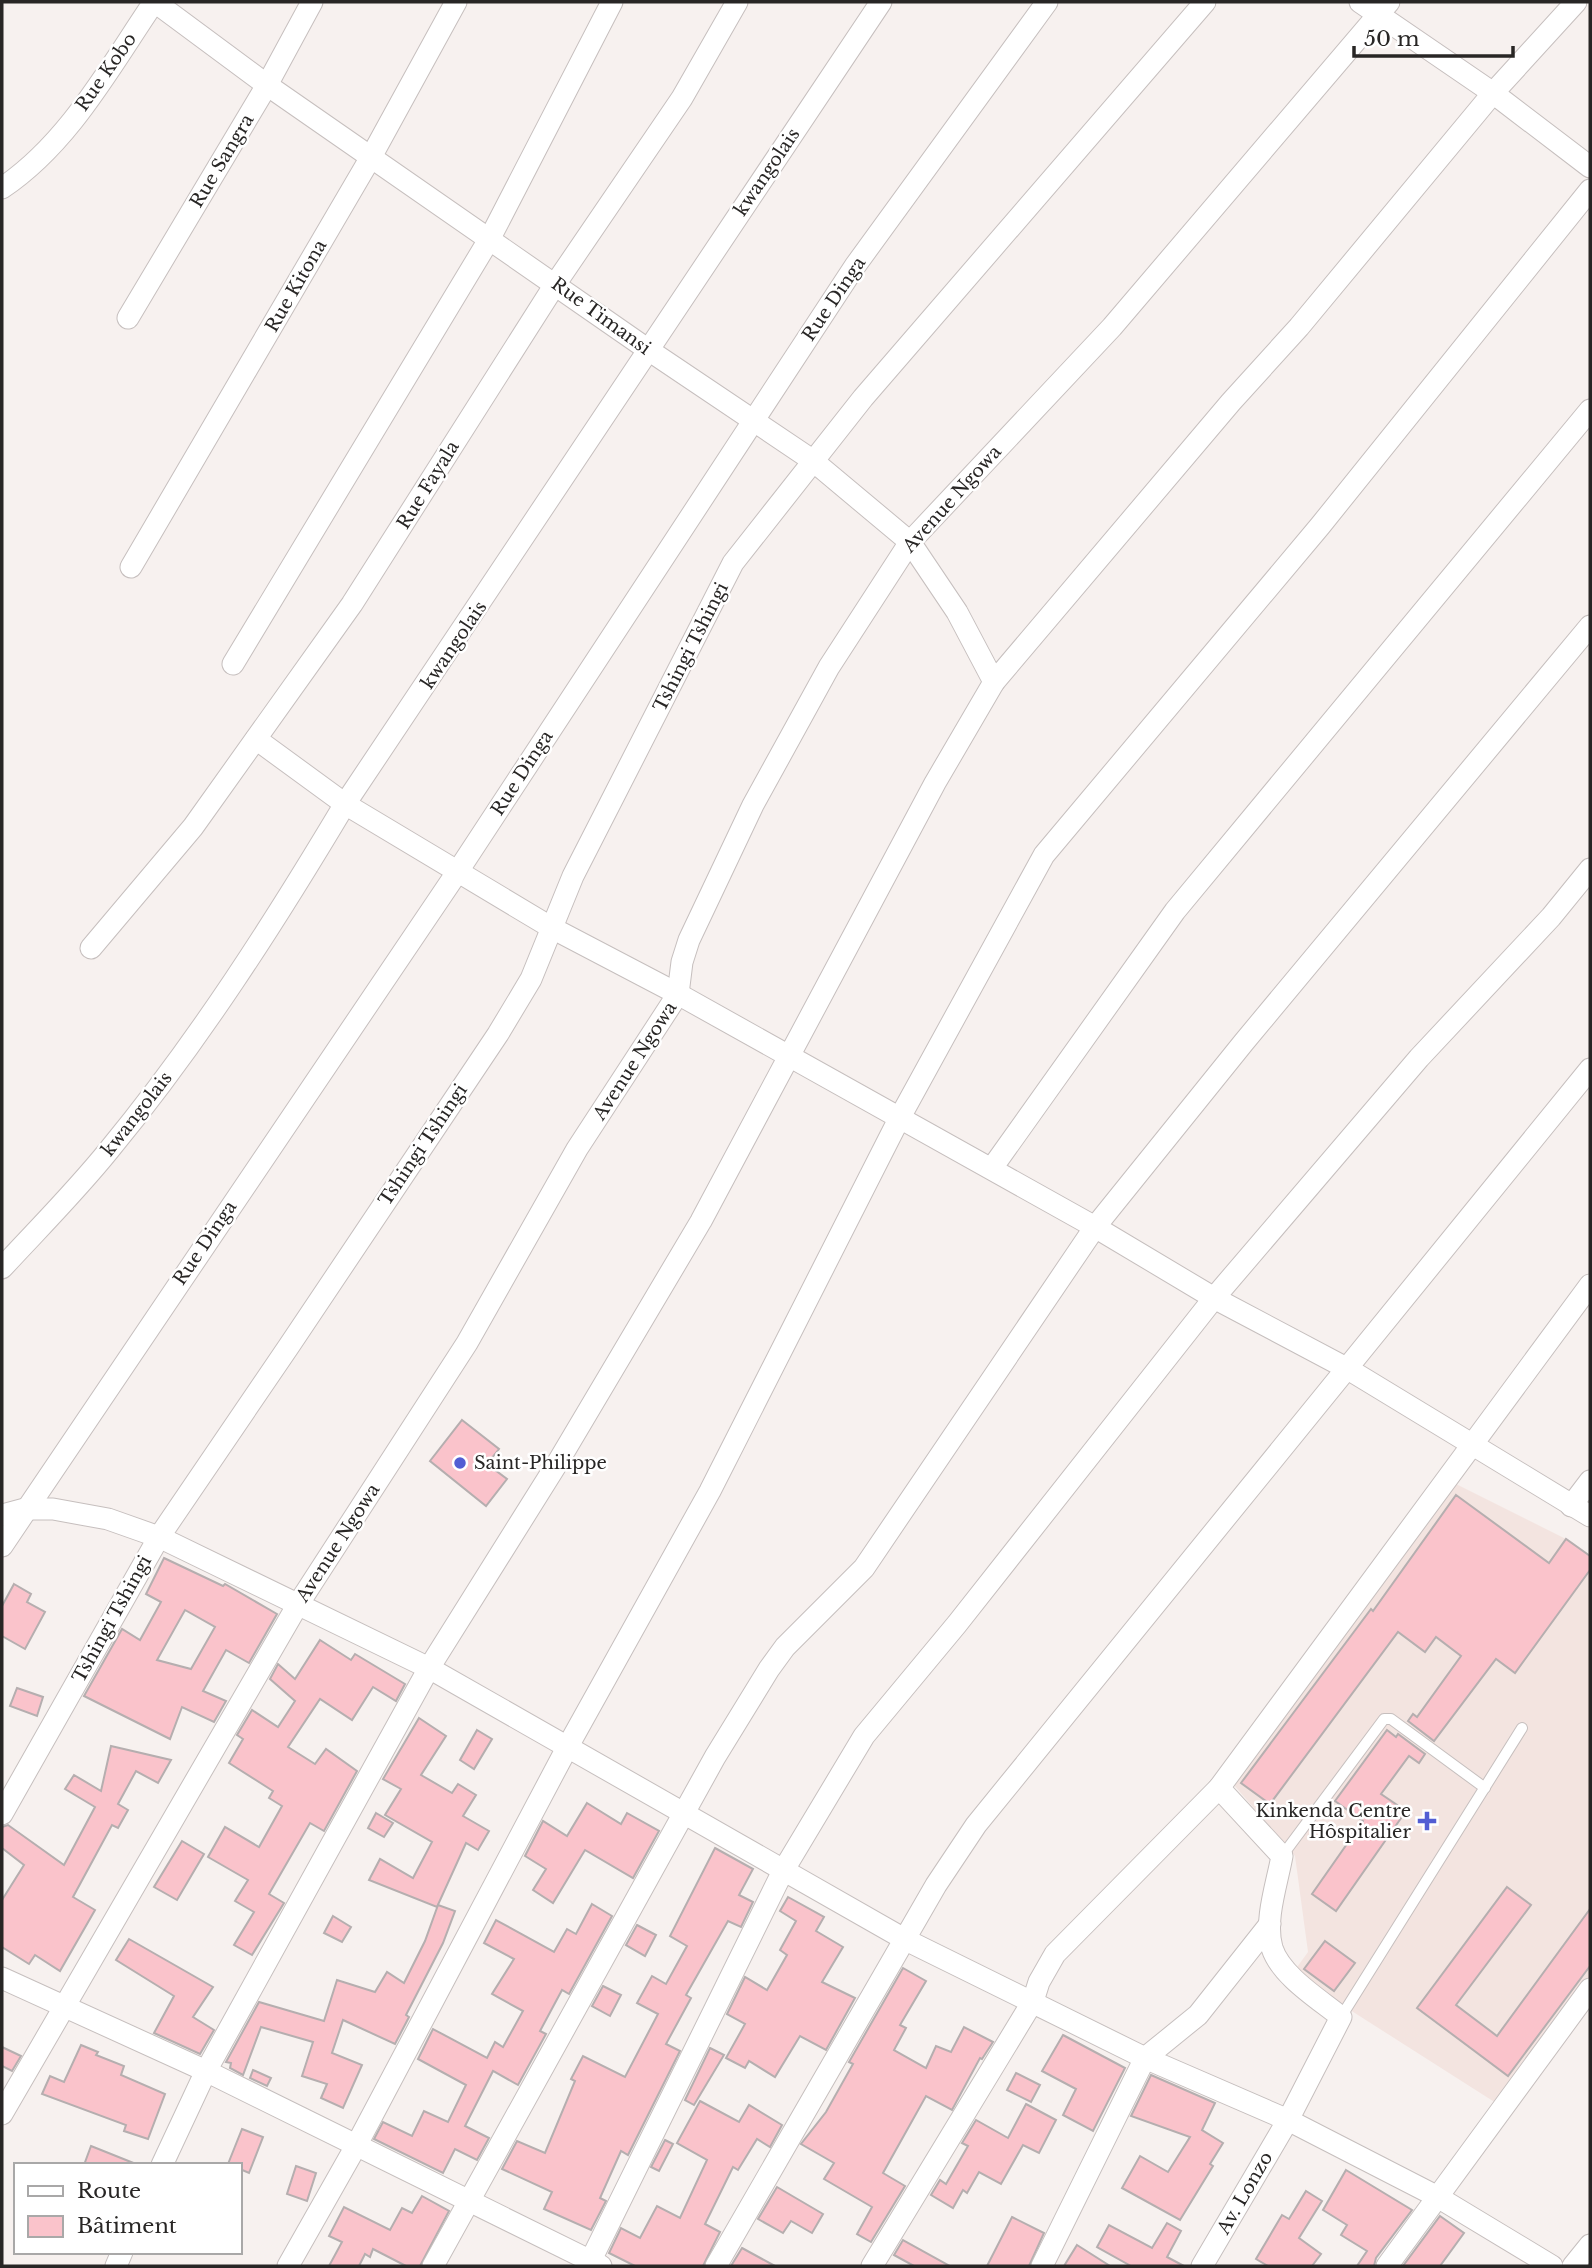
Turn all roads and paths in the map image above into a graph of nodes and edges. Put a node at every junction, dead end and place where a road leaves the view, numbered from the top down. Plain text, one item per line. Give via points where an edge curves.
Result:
1 (155, 2) edge
2 (312, 2) edge
3 (456, 2) edge
4 (612, 2) edge
5 (737, 2) edge
6 (881, 2) edge
7 (1047, 2) edge
8 (1205, 2) edge
9 (1360, 2) edge
10 (1576, 2) edge
11 (1383, 8) edge
12 (267, 85) junction
13 (1493, 93) junction
14 (371, 157) junction
15 (1590, 167) edge
16 (2, 188) edge
17 (1590, 190) edge
18 (489, 238) junction
19 (556, 283) junction
20 (128, 318) dead end
21 (650, 351) junction
22 (1590, 410) edge
23 (753, 422) junction
24 (812, 460) junction
25 (910, 542) junction
26 (131, 567) dead end
27 (1590, 626) edge
28 (233, 664) dead end
29 (994, 682) junction
30 (256, 739) junction
31 (345, 804) junction
32 (1590, 869) edge
33 (458, 871) junction
34 (552, 928) junction
35 (92, 948) dead end
36 (678, 994) junction
37 (787, 1056) junction
38 (1590, 1069) edge
39 (899, 1119) junction
40 (992, 1168) junction
41 (1095, 1227) junction
42 (2, 1268) edge
43 (1590, 1286) edge
44 (1214, 1298) junction
45 (1348, 1369) junction
46 (1471, 1443) junction
47 (1590, 1481) edge
48 (1571, 1506) junction
49 (25, 1509) junction
50 (2, 1516) edge
51 (1590, 1516) edge
52 (159, 1537) junction
53 (2, 1546) edge
54 (297, 1606) junction
55 (429, 1668) junction
56 (1522, 1728) dead end
57 (568, 1745) junction
58 (1219, 1788) junction
59 (1485, 1788) junction
60 (685, 1813) junction
61 (2, 1814) edge
62 (1282, 1856) junction
63 (783, 1871) junction
64 (1270, 1924) junction
65 (905, 1940) junction
66 (2, 1978) edge
67 (1590, 1989) edge
68 (1032, 2001) junction
69 (63, 2007) junction
70 (1341, 2017) junction
71 (1145, 2058) junction
72 (205, 2071) junction
73 (2, 2114) edge
74 (1288, 2120) junction
75 (356, 2146) junction
76 (163, 2163) edge
77 (1436, 2196) junction
78 (469, 2199) junction
79 (1590, 2245) edge
80 (593, 2265) edge
81 (288, 2266) edge
82 (433, 2266) edge
83 (716, 2266) edge
84 (872, 2266) edge
85 (1042, 2266) edge
86 (1202, 2266) edge
87 (1387, 2266) edge
88 (1552, 2266) edge
89 (1573, 2266) edge

1 - 12 street, Rue Timansi
1 - 16 street, Rue Kobo via 57,142
2 - 12 street, Rue Sangra
3 - 14 street, Rue Kitona
4 - 18 street
5 - 19 street, Rue Fayala via 682,98
6 - 21 street, kwangolais
7 - 23 street, Rue Dinga via 855,266
8 - 24 street, Tshingi Tshingi
9 - 11 street
10 - 13 street
11 - 13 street
11 - 25 street, Avenue Ngowa via 1112,327
12 - 14 street, Rue Timansi
12 - 20 street, Rue Sangra
13 - 15 street
13 - 29 street
14 - 18 street, Rue Timansi
14 - 26 street, Rue Kitona
17 - 39 street via 1320,526 1044,855
18 - 19 street, Rue Timansi
18 - 28 street
19 - 21 street, Rue Timansi
19 - 30 street, Rue Fayala via 352,604
21 - 23 street, Rue Timansi
21 - 31 street, kwangolais
22 - 40 street via 1175,911
23 - 24 street, Rue Timansi
23 - 33 street, Rue Dinga
24 - 25 street, Rue Timansi
24 - 34 street, Tshingi Tshingi via 733,564 573,876
25 - 29 street, Rue Timansi via 957,612
25 - 36 street, Avenue Ngowa via 829,667 753,805 689,940
27 - 41 street
29 - 37 street
30 - 31 street
30 - 35 street, Rue Fayala via 184,840
31 - 33 street
31 - 42 street, kwangolais via 282,909 190,1044 110,1150
32 - 44 street via 1419,1058
33 - 34 street
33 - 49 street, Rue Dinga
34 - 36 street
34 - 52 street, Tshingi Tshingi via 531,979 498,1034
36 - 37 street
36 - 54 street, Avenue Ngowa via 578,1149 467,1343
37 - 39 street
37 - 55 street via 701,1221
38 - 45 street
39 - 40 street
39 - 57 street via 710,1491
40 - 41 street
41 - 44 street
41 - 60 street via 864,1568 769,1669
43 - 46 street
44 - 45 street
44 - 63 street via 864,1736
45 - 46 street
45 - 65 street via 976,1825
46 - 48 street
46 - 58 street
47 - 48 street
48 - 51 street
49 - 50 street
49 - 52 street via 86,1514
49 - 53 street, Rue Dinga
52 - 54 street
52 - 61 street, Tshingi Tshingi
54 - 55 street
54 - 69 street, Avenue Ngowa
55 - 57 street
55 - 72 street
56 - 59 lane
57 - 60 street
57 - 75 street
58 - 62 street
58 - 68 street via 1055,1954
59 - 62 lane via 1391,1719 1384,1719
59 - 70 lane
60 - 63 street
60 - 78 street
62 - 64 street
63 - 65 street
63 - 80 street
64 - 70 street via 1272,1949 1285,1968
64 - 71 street via 1198,2015
65 - 68 street
65 - 83 street
66 - 69 street
67 - 77 street
68 - 71 street
68 - 84 street
69 - 72 street
69 - 73 street, Avenue Ngowa
70 - 74 street, Av. Lonzo
71 - 74 street
71 - 85 street
72 - 75 street
72 - 76 street
74 - 77 street
74 - 86 street, Av. Lonzo
75 - 78 street
75 - 81 street
77 - 87 street
77 - 88 street
78 - 80 street
78 - 82 street
79 - 89 street

